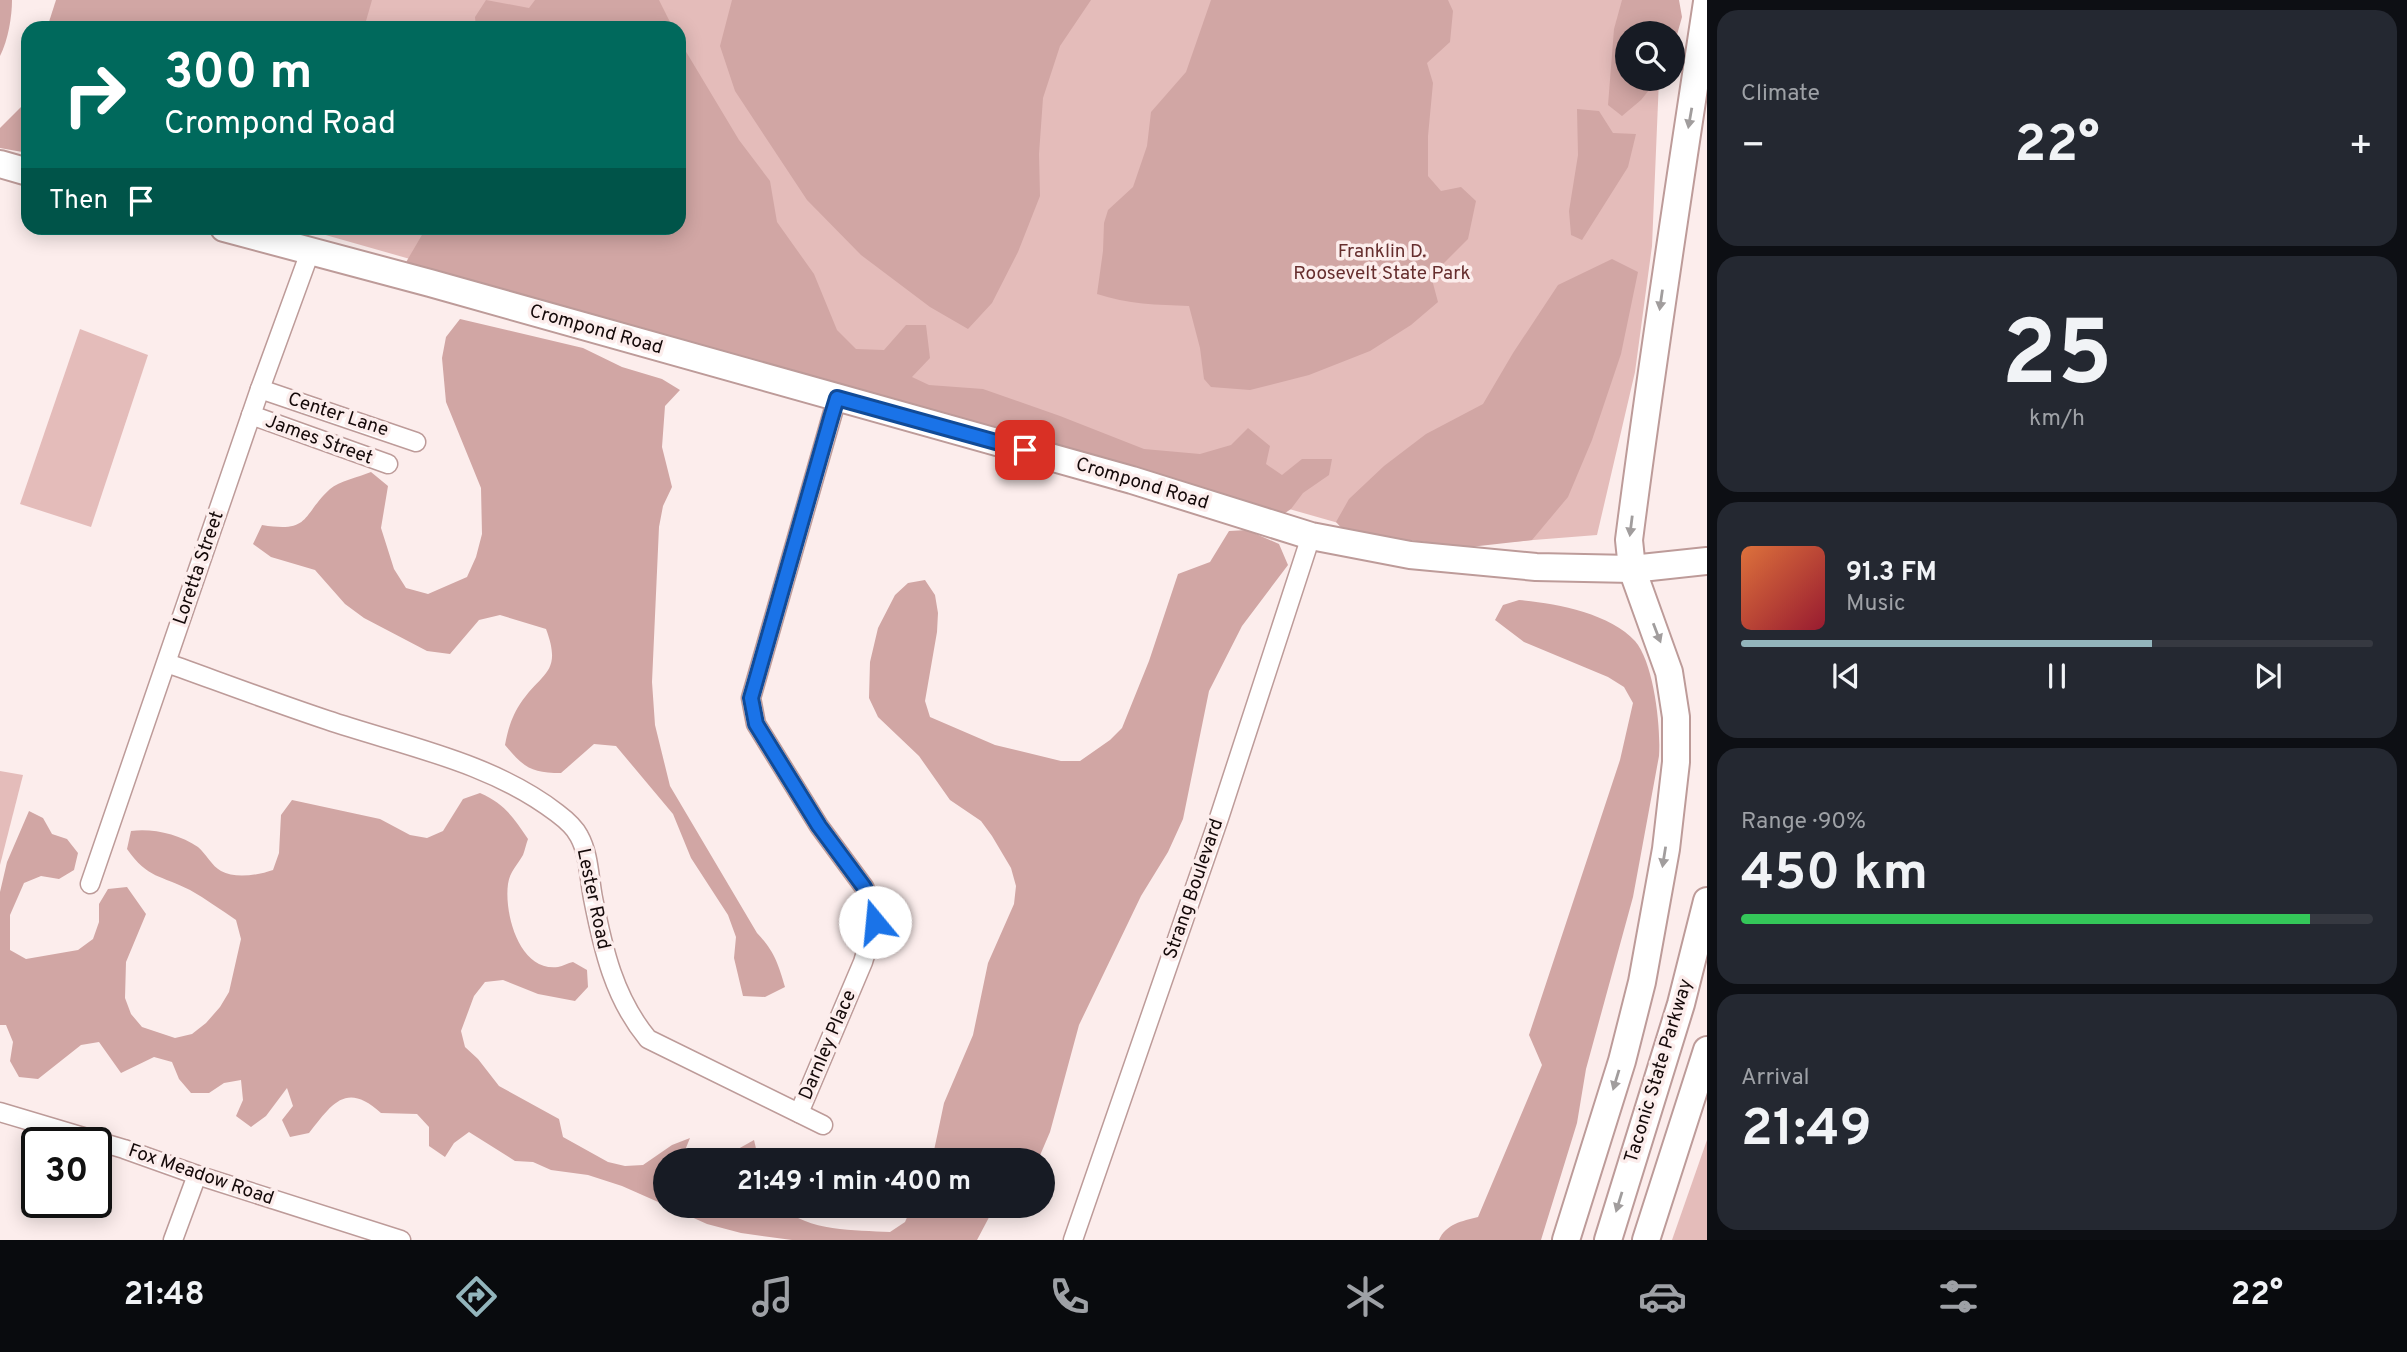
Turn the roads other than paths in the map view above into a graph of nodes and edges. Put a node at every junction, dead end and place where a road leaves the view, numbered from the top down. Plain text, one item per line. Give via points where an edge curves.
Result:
1 (1707, 2) edge
2 (0, 164) edge
3 (21, 170) edge
4 (249, 235) edge
5 (310, 252) junction
6 (260, 389) junction
7 (837, 398) junction
8 (251, 415) junction
9 (416, 442) dead end
10 (388, 464) dead end
11 (1311, 536) junction
12 (1707, 561) edge
13 (1633, 569) junction
14 (167, 663) junction
15 (90, 884) dead end
16 (1707, 901) edge
17 (1707, 1050) edge
18 (1707, 1101) edge
19 (0, 1112) edge
20 (799, 1113) junction
21 (823, 1125) dead end
22 (197, 1175) junction
23 (1658, 1203) junction
24 (173, 1240) edge
25 (401, 1240) edge
26 (1073, 1240) edge
27 (1566, 1240) edge
28 (1608, 1240) edge
29 (1646, 1240) edge

1 -> 13 highway via 1632,517
2 - 3 highway
4 - 5 highway, Crompond Road
5 - 6 street, Loretta Street
5 - 7 highway, Crompond Road
6 - 8 street, Loretta Street
6 - 9 street, Center Lane
7 - 11 highway, Crompond Road via 1132,480
7 - 20 street, Darnley Place via 751,698 756,724 819,826 864,887 875,922 863,962
8 - 10 street, James Street
8 - 14 street, Loretta Street
11 - 13 highway, Crompond Road via 1454,561
11 - 26 street, Strang Boulevard
12 - 13 highway, Crompond Road
13 -> 27 highway via 1672,686 1676,734 1673,793 1637,1003
14 - 15 street, Loretta Street
14 - 20 street, Lester Road via 486,772 540,801 579,835 607,961 632,1020 648,1039
16 -> 28 highway, Taconic State Parkway via 1681,1004
17 - 23 highway, Taconic State Parkway
18 - 23 highway via 1678,1185
19 - 22 street, Fox Meadow Road
20 - 21 street, Lester Road
22 - 24 street
22 - 25 street, Fox Meadow Road
23 - 29 highway, Taconic State Parkway

